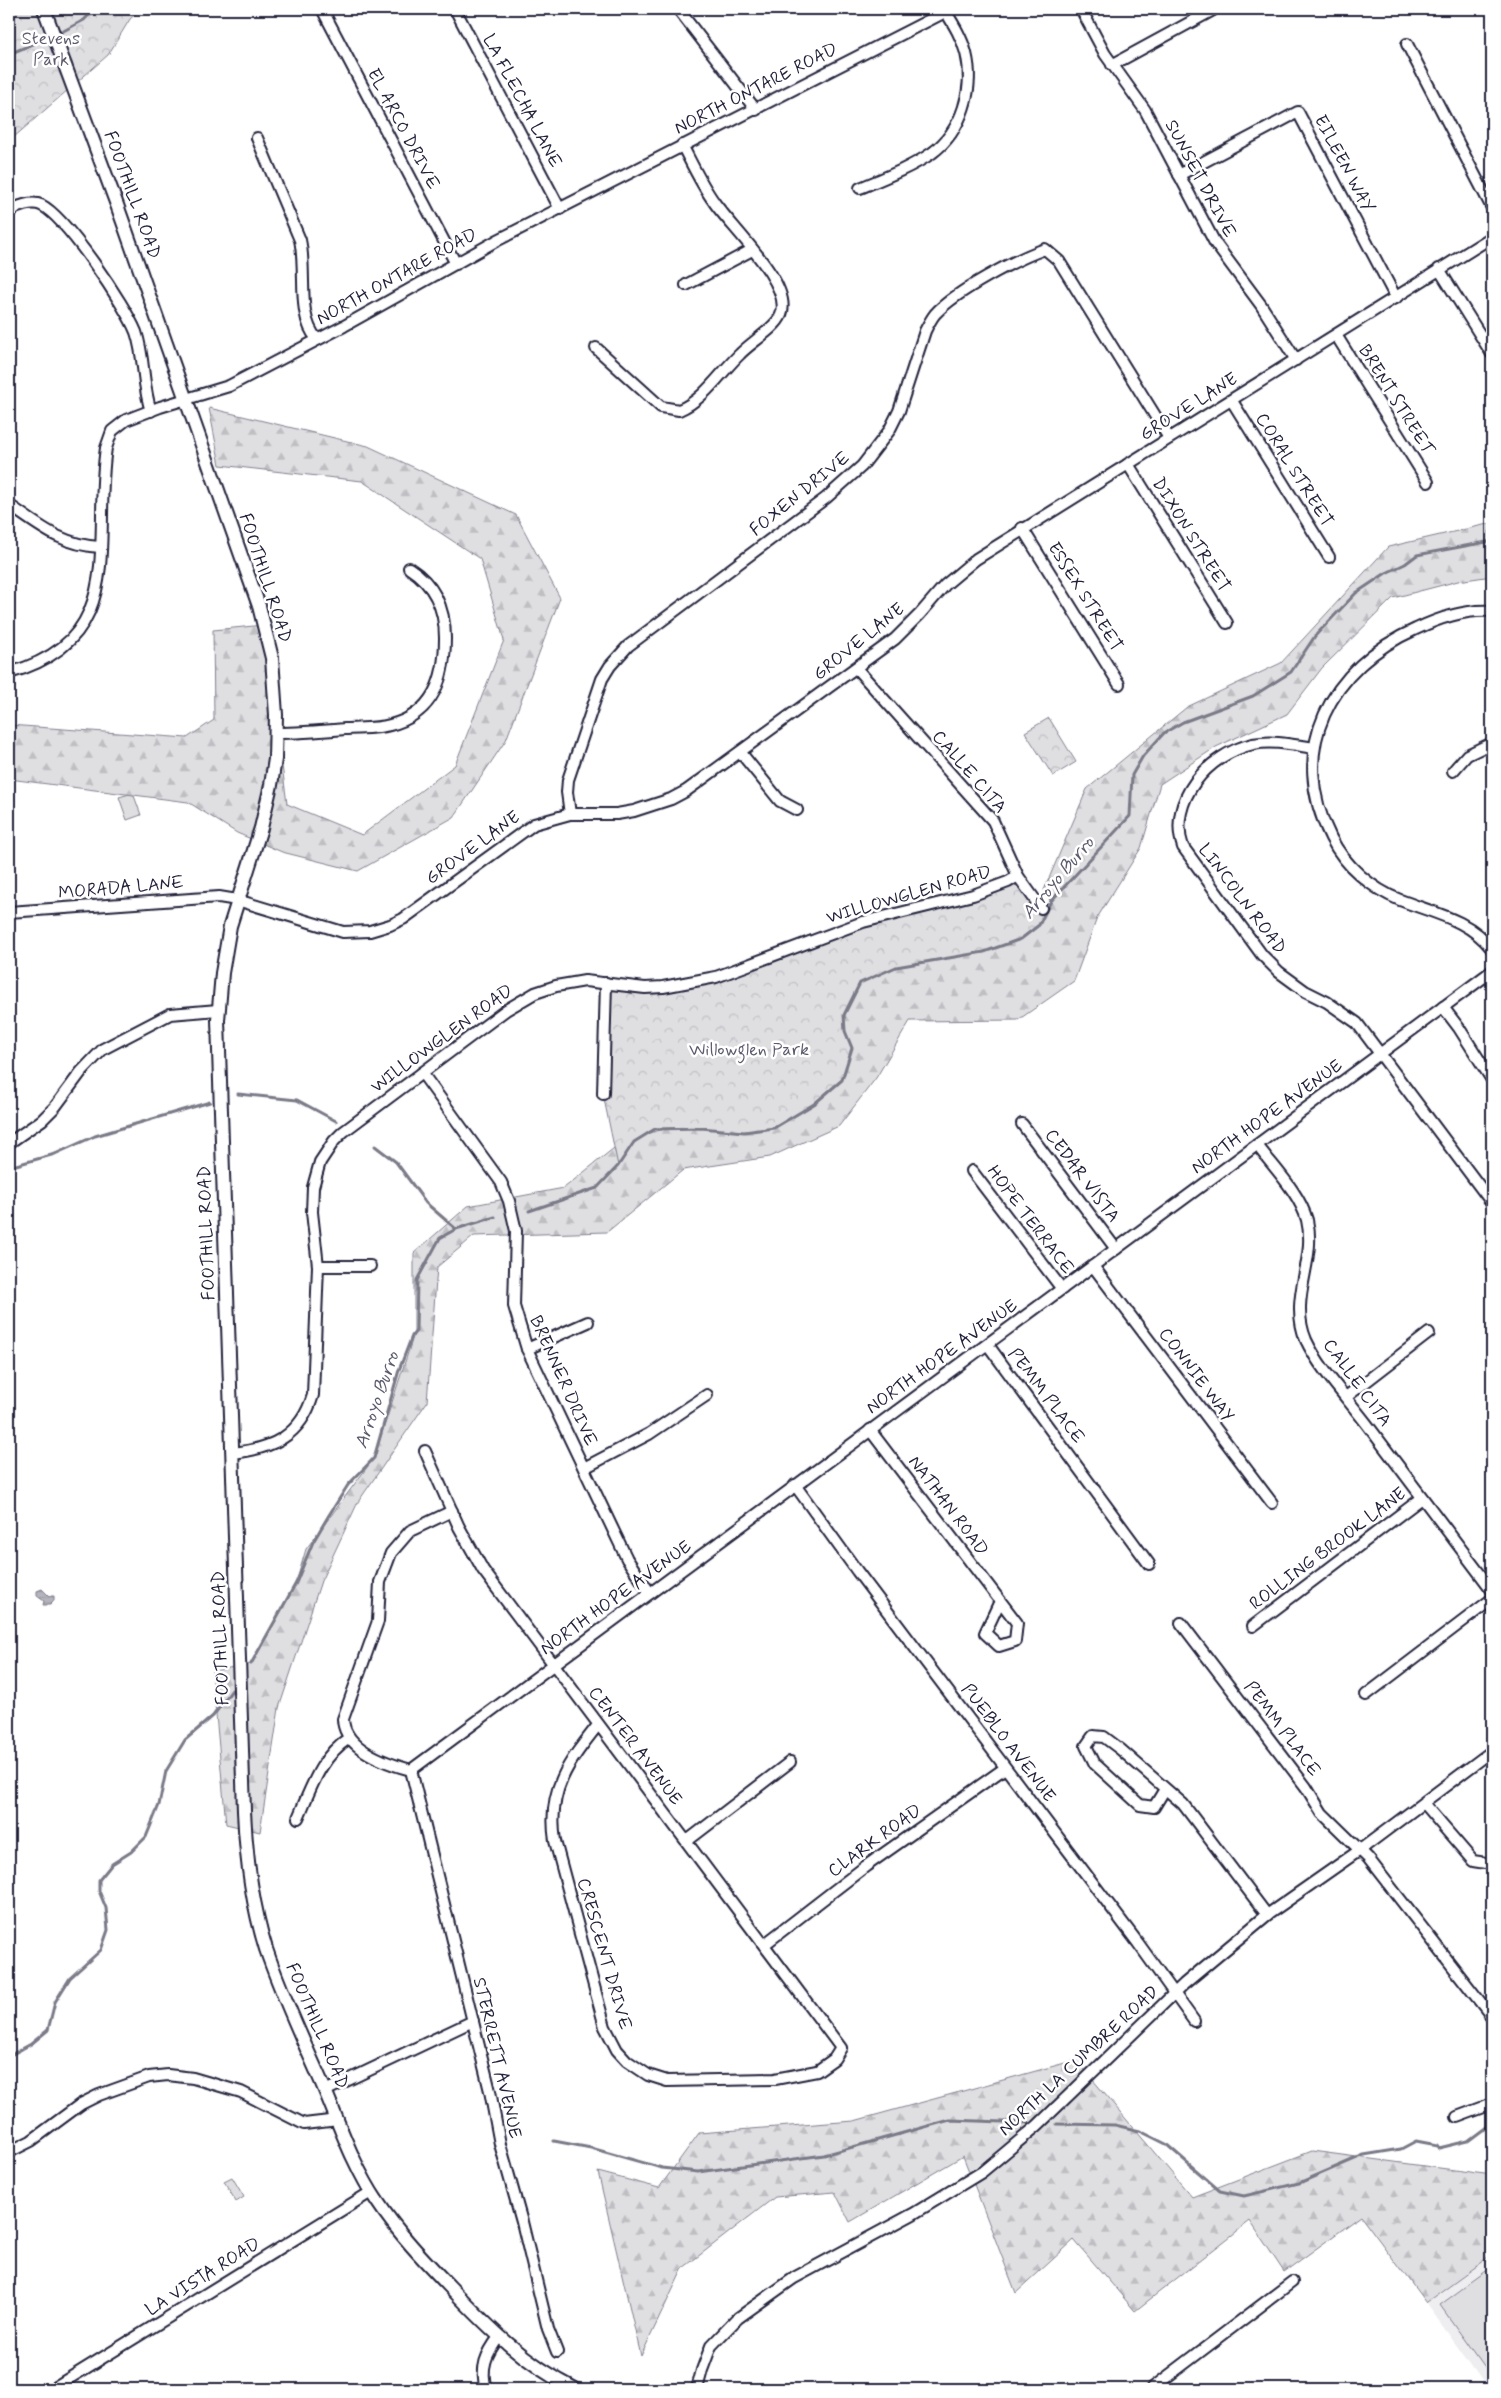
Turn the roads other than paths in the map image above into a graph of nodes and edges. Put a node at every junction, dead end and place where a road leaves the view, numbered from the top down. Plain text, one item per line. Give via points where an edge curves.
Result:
1 (44, 9) edge
2 (322, 9) edge
3 (455, 9) edge
4 (678, 9) edge
5 (1081, 9) edge
6 (949, 10) edge
7 (1213, 10) edge
8 (1407, 44) dead end
9 (1112, 65) junction
10 (756, 110) junction
11 (257, 138) dead end
12 (682, 145) junction
13 (1179, 175) junction
14 (860, 188) dead end
15 (1492, 208) edge
16 (560, 209) junction
17 (9, 212) edge
18 (1492, 237) edge
19 (752, 250) junction
20 (456, 264) junction
21 (1439, 269) junction
22 (686, 285) dead end
23 (1396, 298) junction
24 (1336, 335) junction
25 (317, 339) junction
26 (596, 348) dead end
27 (1492, 354) edge
28 (1296, 360) junction
29 (185, 400) junction
30 (1232, 401) junction
31 (151, 411) junction
32 (1169, 438) junction
33 (1128, 464) junction
34 (1428, 482) dead end
35 (9, 505) edge
36 (1022, 528) junction
37 (100, 547) junction
38 (1329, 557) dead end
39 (408, 568) dead end
40 (1492, 611) edge
41 (1227, 623) dead end
42 (856, 668) junction
43 (9, 673) edge
44 (1119, 684) dead end
45 (276, 732) junction
46 (1492, 744) edge
47 (1314, 748) junction
48 (742, 753) junction
49 (1453, 771) dead end
50 (796, 810) dead end
51 (570, 814) junction
52 (1018, 876) junction
53 (237, 900) junction
54 (1041, 908) dead end
55 (9, 912) edge
56 (1492, 948) edge
57 (1492, 970) edge
58 (606, 982) junction
59 (1443, 1007) junction
60 (218, 1010) junction
61 (1381, 1053) junction
62 (422, 1073) junction
63 (1492, 1080) edge
64 (603, 1094) dead end
65 (1022, 1124) dead end
66 (9, 1143) edge
67 (1257, 1145) junction
68 (972, 1171) dead end
69 (1492, 1203) edge
70 (1116, 1249) junction
71 (318, 1266) junction
72 (370, 1266) dead end
73 (1093, 1266) junction
74 (1062, 1289) junction
75 (588, 1322) dead end
76 (1430, 1334) dead end
77 (988, 1345) junction
78 (527, 1349) junction
79 (707, 1395) dead end
80 (1346, 1397) junction
81 (870, 1430) junction
82 (425, 1451) dead end
83 (232, 1453) junction
84 (584, 1468) junction
85 (795, 1486) junction
86 (1422, 1498) junction
87 (1272, 1504) dead end
88 (452, 1511) junction
89 (1149, 1564) dead end
90 (1492, 1590) edge
91 (650, 1593) junction
92 (1492, 1599) edge
93 (1000, 1601) dead end
94 (1181, 1623) dead end
95 (1253, 1626) dead end
96 (554, 1664) junction
97 (1366, 1695) dead end
98 (598, 1725) junction
99 (349, 1738) junction
100 (1492, 1751) edge
101 (790, 1762) dead end
102 (1005, 1768) junction
103 (411, 1770) junction
104 (1165, 1789) junction
105 (1423, 1803) junction
106 (298, 1818) dead end
107 (687, 1841) junction
108 (1360, 1850) junction
109 (1492, 1864) edge
110 (1267, 1915) junction
111 (765, 1944) junction
112 (1173, 1994) junction
113 (1492, 2016) edge
114 (473, 2021) junction
115 (1194, 2021) dead end
116 (841, 2048) joint
117 (325, 2091) junction
118 (1492, 2104) edge
119 (1457, 2117) dead end
120 (338, 2120) junction
121 (9, 2152) edge
122 (371, 2192) junction
123 (1292, 2282) dead end
124 (499, 2337) junction
125 (557, 2352) dead end
126 (52, 2389) edge
127 (486, 2389) edge
128 (575, 2389) edge
129 (696, 2389) edge
130 (1151, 2389) edge

1 - 29 main road, FOOTHILL ROAD
2 - 20 street, EL ARCO DRIVE
3 - 16 street, LA FLECHA LANE
4 - 10 street
5 - 9 street, SUNSET DRIVE
6 - 10 street, NORTH ONTARE ROAD
6 - 14 street via 968,69 967,96 958,121 933,152
7 - 9 street
8 - 15 street
9 - 13 street, SUNSET DRIVE via 1138,98
10 - 12 street, NORTH ONTARE ROAD
11 - 25 street via 300,240 304,256 304,307 310,331
12 - 16 street, NORTH ONTARE ROAD
12 - 19 street via 713,201
13 - 23 street, EILEEN WAY via 1298,112
13 - 28 street, SUNSET DRIVE via 1215,244 1257,299
16 - 20 street, NORTH ONTARE ROAD
17 - 31 street via 23,205 35,204 45,208 63,224 111,288 136,335
18 - 21 street, GROVE LANE
19 - 22 street
19 - 26 street via 779,290 782,315 684,408 661,407
20 - 25 street, NORTH ONTARE ROAD
21 - 23 street, GROVE LANE
21 - 27 street
23 - 24 street, GROVE LANE
24 - 28 street, GROVE LANE
24 - 34 street, BRENT STREET
25 - 29 street, NORTH ONTARE ROAD via 229,386
28 - 30 street, GROVE LANE
29 - 31 street, NORTH ONTARE ROAD
29 - 45 main road, FOOTHILL ROAD via 259,606 274,679
30 - 32 street, GROVE LANE
30 - 38 street, CORAL STREET
31 - 37 street, NORTH ONTARE ROAD via 120,424 108,439
32 - 33 street, GROVE LANE
32 - 51 street, FOXEN DRIVE via 1059,261 1045,249 986,278 946,304 931,319 899,411 862,466 826,498 628,646 610,666 602,680 568,780
33 - 36 street, GROVE LANE
33 - 41 street, DIXON STREET
35 - 37 street via 61,540
36 - 42 street, GROVE LANE via 960,572 908,626
36 - 44 street, ESSEX STREET
37 - 43 street, NORTH ONTARE ROAD via 95,599 82,627 51,655
39 - 45 street via 437,596 445,619 443,672 429,702 409,718 389,726
40 - 47 street via 1472,611 1428,623 1369,656 1334,695
42 - 48 street, GROVE LANE
42 - 52 street, CALLE CITA via 993,821
45 - 53 main road, FOOTHILL ROAD via 275,759 266,808
46 - 49 street via 1467,755
47 - 56 street via 1313,785 1317,804 1332,841 1354,869 1385,893 1472,929
47 - 61 street, LINCOLN ROAD via 1266,742 1241,748 1218,759 1199,777 1185,799 1179,817 1179,838 1185,852 1262,955 1289,981 1357,1023
48 - 50 street via 780,801
48 - 51 street, GROVE LANE via 686,792 650,807 617,814
51 - 53 street, GROVE LANE via 529,827 403,919 370,932 329,930
52 - 54 street, CALLE CITA
52 - 58 street, WILLOWGLEN ROAD via 973,895 863,922 716,977 645,988
53 - 55 street, MORADA LANE via 220,897
53 - 60 main road, FOOTHILL ROAD via 225,953
57 - 59 street, NORTH HOPE AVENUE
58 - 62 street, WILLOWGLEN ROAD via 585,981 535,993 506,1010
58 - 64 street
59 - 61 street, NORTH HOPE AVENUE
59 - 63 street
60 - 66 street via 170,1014 103,1049 55,1107
60 - 83 main road, FOOTHILL ROAD
61 - 67 street, NORTH HOPE AVENUE
61 - 69 street, LINCOLN ROAD
62 - 71 street, WILLOWGLEN ROAD via 343,1132 320,1162 312,1199
62 - 78 street, BRENNER DRIVE via 494,1170 509,1200 516,1232 514,1306
65 - 70 street, CEDAR VISTA
67 - 70 street, NORTH HOPE AVENUE
67 - 80 street, CALLE CITA via 1303,1211 1309,1238 1299,1300 1302,1330 1313,1352
68 - 74 street, HOPE TERRACE
70 - 73 street, NORTH HOPE AVENUE
71 - 72 street
71 - 83 street, WILLOWGLEN ROAD via 314,1395 306,1414 291,1433 272,1444
73 - 74 street, NORTH HOPE AVENUE
73 - 87 street, CONNIE WAY
74 - 77 street, NORTH HOPE AVENUE
75 - 78 street
76 - 80 street
77 - 81 street, NORTH HOPE AVENUE
77 - 89 street, PEMM PLACE
78 - 84 street, BRENNER DRIVE
79 - 84 street via 649,1434
80 - 86 street, CALLE CITA
81 - 85 street, NORTH HOPE AVENUE
81 - 93 street, NATHAN ROAD
82 - 88 street, CENTER AVENUE
83 - 117 main road, FOOTHILL ROAD via 248,1864 266,1948
84 - 91 street, BRENNER DRIVE via 627,1559
85 - 91 street, NORTH HOPE AVENUE
85 - 102 street, PUEBLO AVENUE
86 - 90 street, CALLE CITA
86 - 95 street, ROLLING BROOK LANE
88 - 96 street, CENTER AVENUE via 470,1549
88 - 99 street via 410,1531 398,1542 385,1564 380,1582 378,1622 343,1718
91 - 96 street, NORTH HOPE AVENUE
92 - 97 street
94 - 108 street, PEMM PLACE via 1306,1787 1322,1814
96 - 98 street, CENTER AVENUE
96 - 103 street, NORTH HOPE AVENUE
98 - 107 street, CENTER AVENUE
98 - 116 street, CRESCENT DRIVE via 563,1773 554,1801 553,1819 555,1841 605,2027 617,2050 638,2069 667,2081 775,2079 817,2072 834,2059
99 - 103 street via 384,1761
99 - 106 street via 324,1761
100 - 105 street, NORTH LA CUMBRE ROAD
101 - 107 street
102 - 111 street, CLARK ROAD via 866,1866
102 - 112 street, PUEBLO AVENUE
103 - 114 street, STERRETT AVENUE
104 - 104 street via 1104,1737 1093,1736 1086,1746 1095,1764 1140,1805 1154,1807
104 - 110 street via 1196,1820
105 - 108 street, NORTH LA CUMBRE ROAD
105 - 109 street via 1473,1861
107 - 111 street, CENTER AVENUE
108 - 110 street, NORTH LA CUMBRE ROAD
108 - 113 street, PEMM PLACE via 1412,1911
110 - 112 street, NORTH LA CUMBRE ROAD
111 - 116 street, CENTER AVENUE
112 - 115 street, PUEBLO AVENUE
112 - 129 street, NORTH LA CUMBRE ROAD via 1037,2126 982,2172 913,2214 794,2278 738,2318 712,2346
114 - 117 street
114 - 125 street, STERRETT AVENUE via 500,2144 548,2329
117 - 120 main road, FOOTHILL ROAD
118 - 119 street
120 - 121 street via 304,2124 241,2092 192,2078 168,2075 149,2077 99,2095
120 - 122 main road, FOOTHILL ROAD
122 - 124 main road, FOOTHILL ROAD via 410,2244
122 - 126 street, LA VISTA ROAD
123 - 130 street
124 - 127 street via 485,2360
124 - 128 main road, FOOTHILL ROAD via 532,2363

